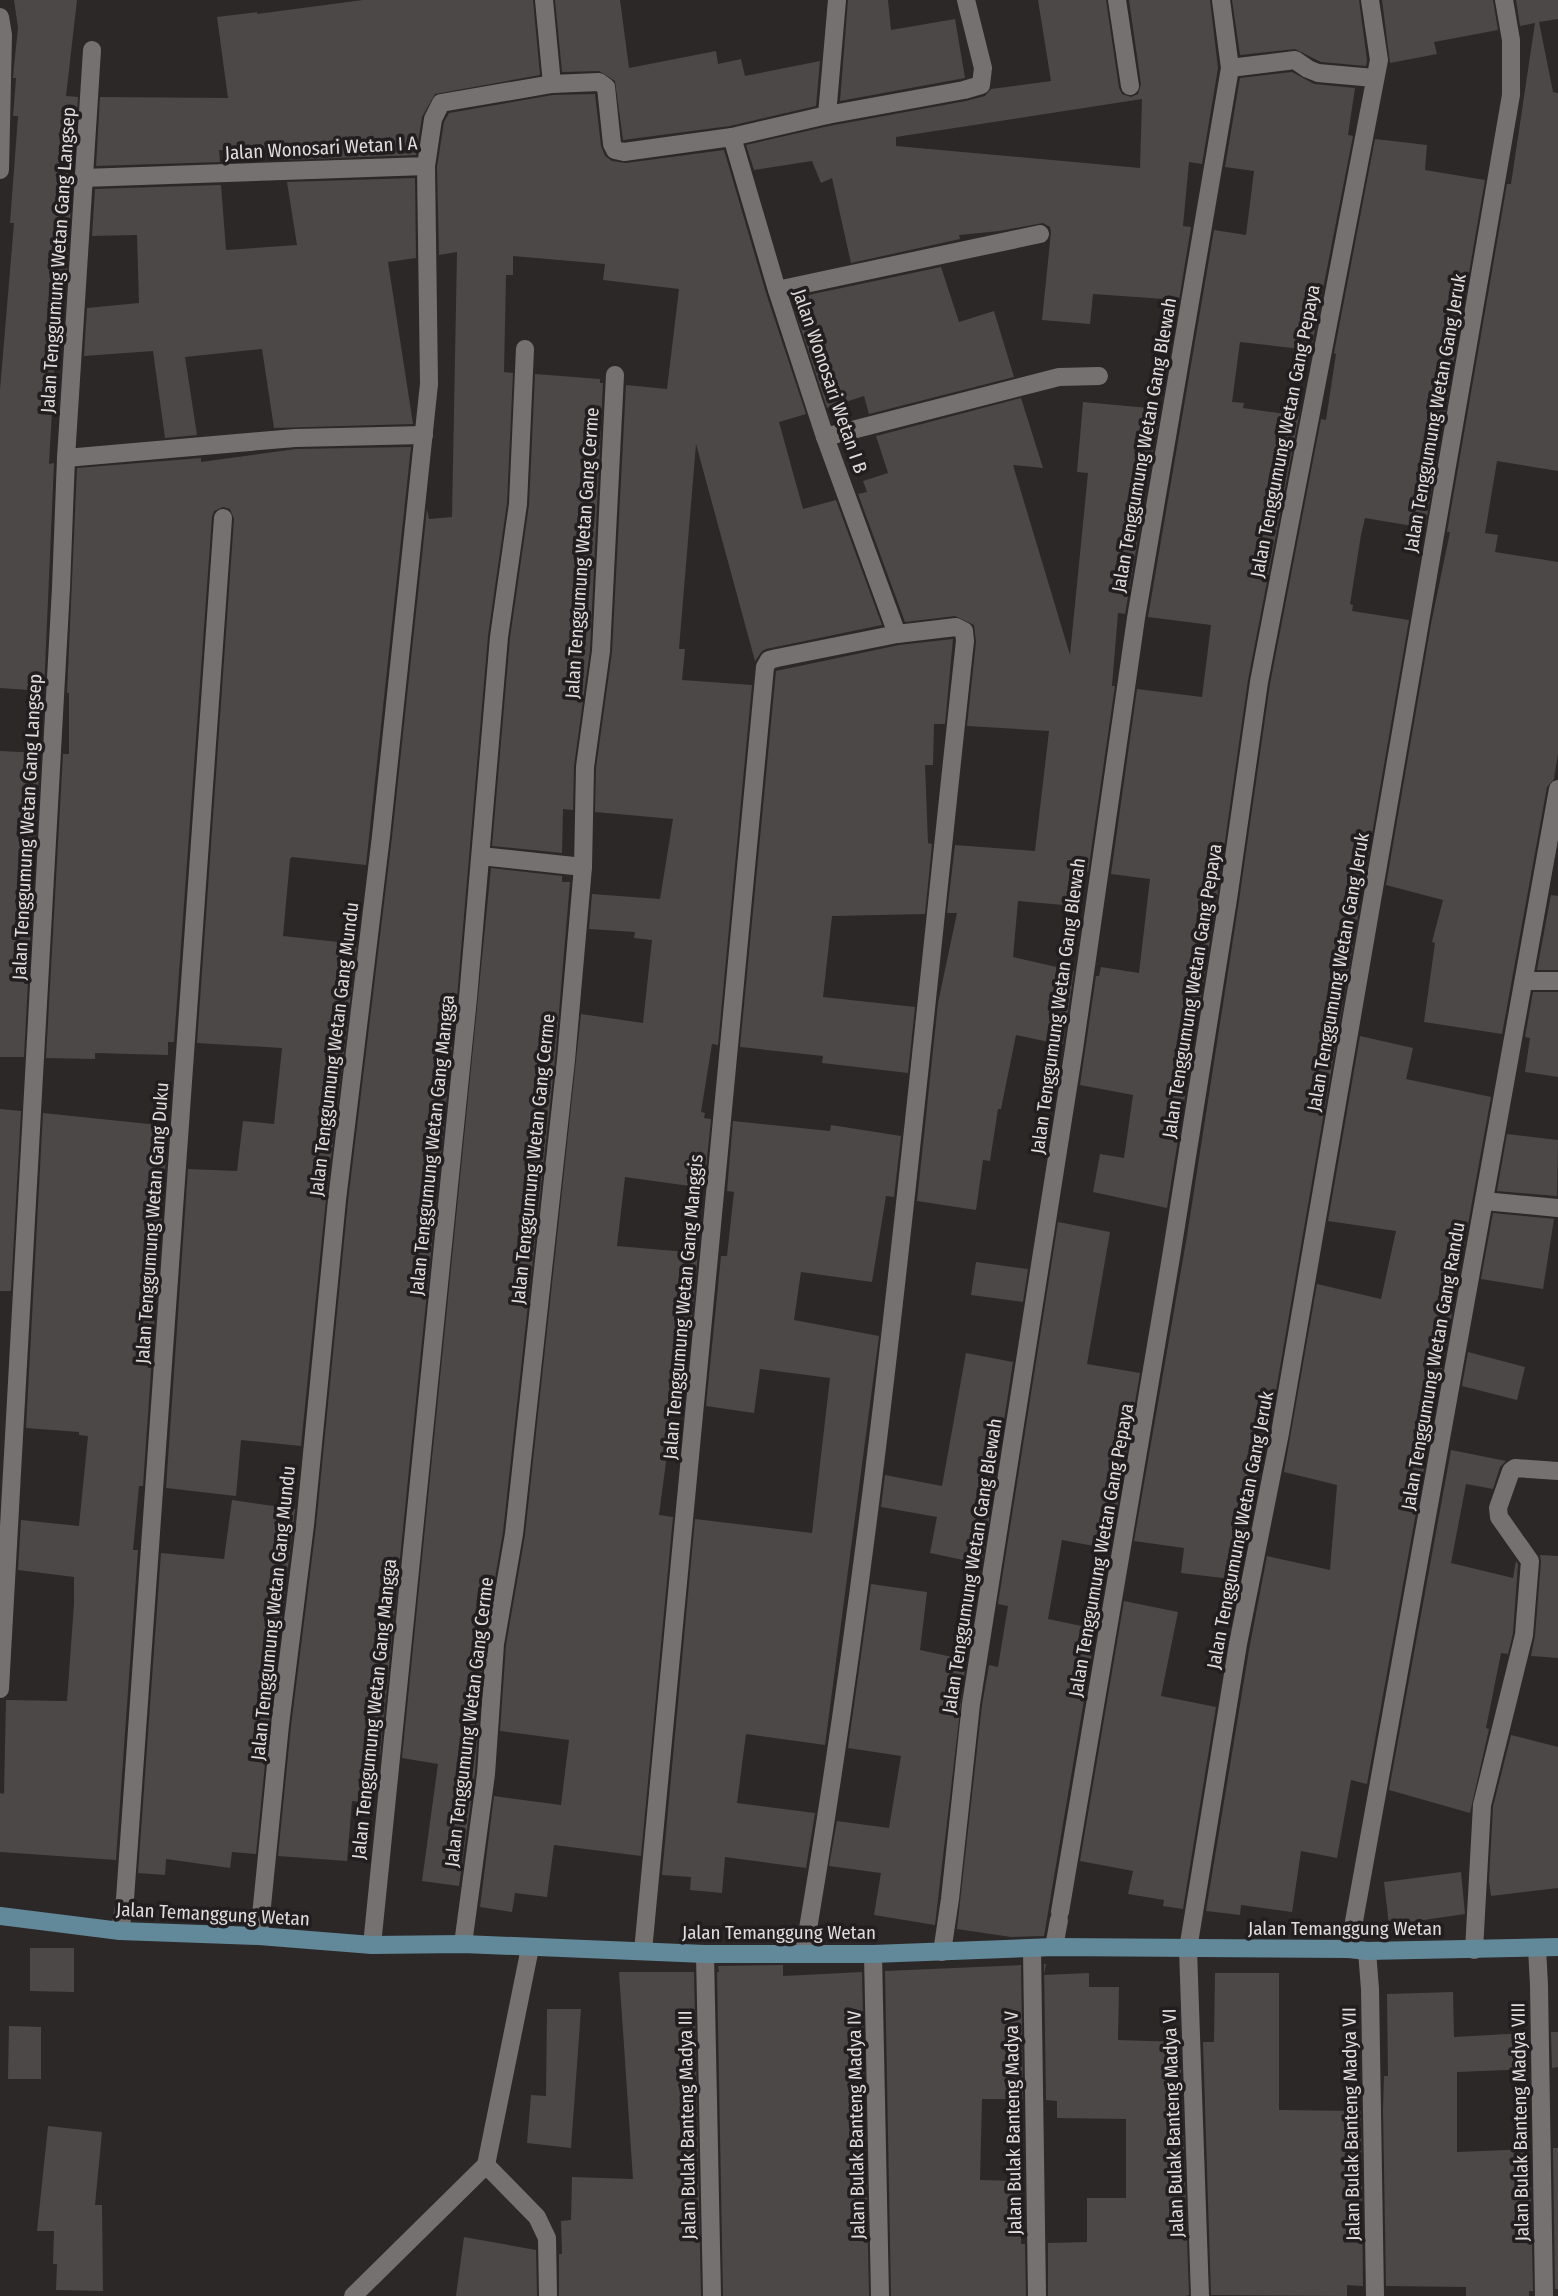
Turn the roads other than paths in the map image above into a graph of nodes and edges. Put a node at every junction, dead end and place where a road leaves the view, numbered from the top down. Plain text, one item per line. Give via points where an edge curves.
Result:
1 (544, 0) edge
2 (837, 0) edge
3 (965, 0) edge
4 (1117, 0) edge
5 (1222, 0) edge
6 (1370, 0) edge
7 (1504, 0) edge
8 (0, 17) edge
9 (92, 50) dead end
10 (1230, 68) junction
11 (1374, 78) junction
12 (552, 84) junction
13 (1130, 86) dead end
14 (827, 115) junction
15 (732, 137) junction
16 (426, 166) junction
17 (0, 170) edge
18 (83, 178) junction
19 (1040, 234) dead end
20 (777, 290) junction
21 (525, 349) dead end
22 (615, 375) dead end
23 (1099, 376) dead end
24 (424, 435) junction
25 (825, 437) junction
26 (66, 457) junction
27 (223, 518) dead end
28 (897, 634) junction
29 (1558, 789) edge
30 (481, 856) junction
31 (583, 867) junction
32 (1524, 981) junction
33 (1558, 981) edge
34 (1485, 1201) junction
35 (1558, 1208) edge
36 (1558, 1471) edge
37 (0, 1689) edge
38 (0, 1916) edge
39 (260, 1923) junction
40 (121, 1925) junction
41 (465, 1933) junction
42 (807, 1937) junction
43 (1191, 1937) junction
44 (1474, 1941) junction
45 (1054, 1943) junction
46 (1350, 1943) junction
47 (372, 1945) junction
48 (643, 1946) junction
49 (1558, 1947) edge
50 (530, 1948) junction
51 (1537, 1948) junction
52 (1032, 1949) junction
53 (1367, 1951) junction
54 (942, 1952) junction
55 (705, 1954) junction
56 (873, 1954) junction
57 (486, 2165) junction
58 (353, 2296) edge
59 (548, 2296) edge
60 (712, 2296) edge
61 (880, 2296) edge
62 (1037, 2296) edge
63 (1200, 2296) edge
64 (1375, 2296) edge
65 (1544, 2296) edge

1 - 12 street
2 - 14 street
3 - 14 street via 983,68 981,85
4 - 13 street
5 - 10 street, Jalan Tenggumung Wetan Gang Blewah
6 - 11 street, Jalan Tenggumung Wetan Gang Pepaya via 1379,60
7 - 43 street, Jalan Tenggumung Wetan Gang Jeruk via 1511,40 1511,95 1280,1433 1238,1644
8 - 17 street
9 - 18 street, Jalan Tenggumung Wetan Gang Langsep
10 - 11 street via 1295,60 1318,73
10 - 54 street, Jalan Tenggumung Wetan Gang Blewah via 1136,618 971,1704
11 - 45 street, Jalan Tenggumung Wetan Gang Pepaya via 1259,681 1167,1283
12 - 15 street via 598,82 606,87 615,150
12 - 16 street, Jalan Wonosari Wetan I A via 441,103 433,119
14 - 15 street
15 - 20 street, Jalan Wonosari Wetan I B
16 - 18 street, Jalan Wonosari Wetan I A
16 - 24 street, Jalan Tenggumung Wetan Gang Mundu via 429,383
18 - 26 street, Jalan Tenggumung Wetan Gang Langsep
19 - 20 street
20 - 25 street, Jalan Wonosari Wetan I B
21 - 30 street, Jalan Tenggumung Wetan Gang Mangga via 518,504 499,637
22 - 31 street, Jalan Tenggumung Wetan Gang Cerme via 601,651 585,767
23 - 25 street via 1059,377
24 - 26 street via 295,439
24 - 39 street, Jalan Tenggumung Wetan Gang Mundu
25 - 28 street, Jalan Wonosari Wetan I B
26 - 37 street, Jalan Tenggumung Wetan Gang Langsep
27 - 40 street, Jalan Tenggumung Wetan Gang Duku
28 - 42 street via 956,627 964,631 965,640 853,1648
28 - 48 street, Jalan Tenggumung Wetan Gang Manggis via 777,658 765,667
29 - 32 street, Jalan Tenggumung Wetan Gang Randu
30 - 31 street
30 - 47 street, Jalan Tenggumung Wetan Gang Mangga
31 - 41 street, Jalan Tenggumung Wetan Gang Cerme via 514,1534 495,1644 486,1774
32 - 33 street
32 - 34 street, Jalan Tenggumung Wetan Gang Randu
34 - 35 street
34 - 46 street, Jalan Tenggumung Wetan Gang Randu
36 - 44 street via 1515,1468 1498,1508 1499,1517 1530,1561 1524,1635 1482,1805
38 - 40 street, Jalan Temanggung Wetan
39 - 40 street, Jalan Temanggung Wetan
39 - 47 street, Jalan Temanggung Wetan
41 - 47 street, Jalan Temanggung Wetan
41 - 50 street, Jalan Temanggung Wetan
42 - 55 street, Jalan Temanggung Wetan
42 - 56 street, Jalan Temanggung Wetan
43 - 45 street, Jalan Temanggung Wetan
43 - 46 street, Jalan Temanggung Wetan
43 - 63 street, Jalan Bulak Banteng Madya VI
44 - 51 street, Jalan Temanggung Wetan
44 - 53 street, Jalan Temanggung Wetan
45 - 52 street, Jalan Temanggung Wetan
46 - 53 street, Jalan Temanggung Wetan
48 - 50 street, Jalan Temanggung Wetan
48 - 55 street, Jalan Temanggung Wetan
49 - 51 street, Jalan Temanggung Wetan
50 - 57 street
51 - 65 street, Jalan Bulak Banteng Madya VIII
52 - 54 street, Jalan Temanggung Wetan
52 - 62 street, Jalan Bulak Banteng Madya V
53 - 64 street, Jalan Bulak Banteng Madya VII
54 - 56 street, Jalan Temanggung Wetan
55 - 60 street, Jalan Bulak Banteng Madya III
56 - 61 street, Jalan Bulak Banteng Madya IV
57 - 58 street
57 - 59 street via 537,2217 547,2238

